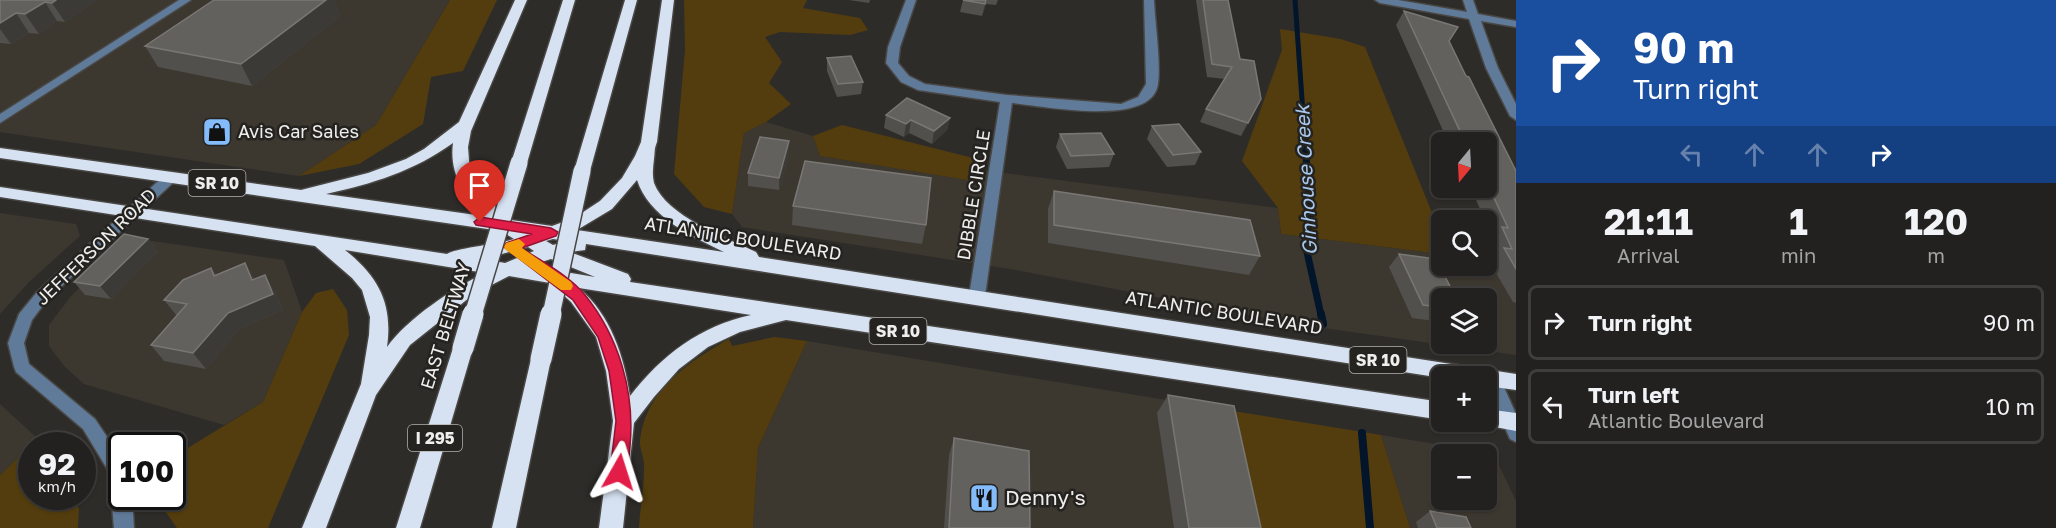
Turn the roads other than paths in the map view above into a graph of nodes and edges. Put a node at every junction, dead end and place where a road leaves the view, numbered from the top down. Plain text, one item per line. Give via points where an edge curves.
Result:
1 (186, 0) edge
2 (521, 0) edge
3 (569, 0) edge
4 (631, 0) edge
5 (668, 0) edge
6 (911, 0) edge
7 (1149, 0) edge
8 (1380, 0) edge
9 (1468, 0) edge
10 (1475, 17) junction
11 (1516, 24) edge
12 (1007, 99) junction
13 (1516, 117) edge
14 (0, 119) edge
15 (466, 124) junction
16 (649, 142) junction
17 (0, 153) edge
18 (172, 176) junction
19 (0, 192) edge
20 (296, 194) junction
21 (133, 211) junction
22 (433, 214) junction
23 (504, 225) junction
24 (551, 232) junction
25 (318, 239) junction
26 (639, 246) junction
27 (510, 247) junction
28 (529, 250) junction
29 (551, 252) junction
30 (408, 255) junction
31 (765, 265) junction
32 (506, 270) junction
33 (556, 278) junction
34 (666, 295) junction
35 (978, 296) junction
36 (790, 314) junction
37 (1431, 369) edge
38 (1497, 379) edge
39 (1516, 382) edge
40 (367, 391) junction
41 (1497, 397) edge
42 (1431, 409) edge
43 (624, 421) junction
44 (1497, 421) edge
45 (1514, 426) edge
46 (108, 454) edge
47 (123, 510) edge
48 (124, 528) edge
49 (314, 528) edge
50 (408, 528) edge
51 (504, 528) edge
52 (611, 528) edge

1 - 14 street
2 - 15 highway
3 - 50 highway, EAST BELTWAY / I 295, bridge
4 - 51 highway, bridge via 582,171
5 - 16 highway
6 - 12 street via 892,63 904,79 922,87
7 - 12 street via 1152,84 1142,101 1114,108
8 - 10 street
9 - 10 street
10 - 11 street
10 - 13 street via 1492,68
12 - 35 street, DIBBLE CIRCLE
15 - 20 highway via 405,166 374,178
15 - 23 highway via 460,163 467,182 477,200
16 - 24 highway via 629,182 604,207 568,228
16 - 31 highway via 646,183 669,212
17 - 18 highway, ATLANTIC BOULEVARD / SR 10
18 - 20 highway, ATLANTIC BOULEVARD / SR 10
18 - 21 street, JEFFERSON ROAD
19 - 21 highway, SR 10
20 - 22 highway, ATLANTIC BOULEVARD / SR 10
21 - 25 highway, SR 10
21 - 46 street, JEFFERSON ROAD via 42,296 25,318 16,343 22,367 89,424
22 - 23 highway, ATLANTIC BOULEVARD / SR 10
22 - 27 highway via 484,231
23 - 24 highway, ATLANTIC BOULEVARD / SR 10
23 - 28 highway
24 - 26 highway, ATLANTIC BOULEVARD / SR 10
24 - 28 highway
25 - 30 highway, SR 10
25 - 40 highway via 362,276 381,313 379,343
26 - 29 highway via 570,246
26 - 31 highway, ATLANTIC BOULEVARD / SR 10
27 - 28 highway
27 - 30 highway via 459,256
28 - 29 highway
28 - 32 highway
28 - 33 highway
29 - 34 highway
30 - 32 highway, SR 10
31 - 35 highway, ATLANTIC BOULEVARD / SR 10
32 - 33 highway, SR 10
32 - 40 highway via 467,289 403,340
33 - 34 highway, SR 10
33 - 43 highway via 578,297 605,335
34 - 36 highway, SR 10
35 - 37 highway, ATLANTIC BOULEVARD / SR 10
36 - 42 highway, SR 10
36 - 43 highway via 736,326 703,340 671,363
38 - 39 highway, ATLANTIC BOULEVARD / SR 10
40 - 49 highway
41 - 45 street
43 - 52 highway
44 - 45 highway
47 - 48 street, JEFFERSON ROAD

